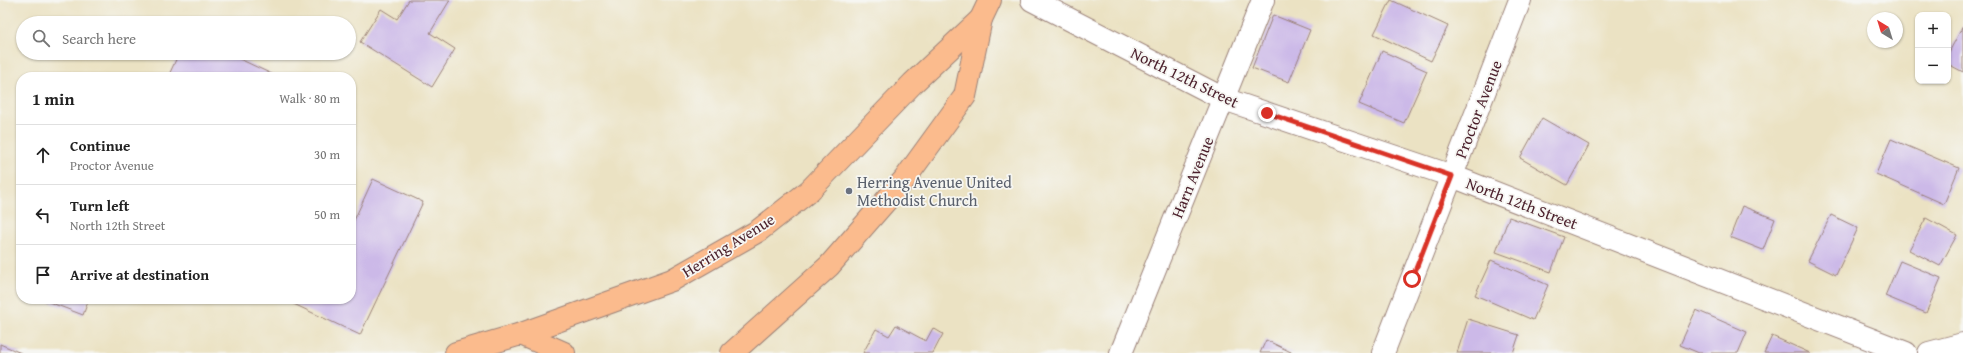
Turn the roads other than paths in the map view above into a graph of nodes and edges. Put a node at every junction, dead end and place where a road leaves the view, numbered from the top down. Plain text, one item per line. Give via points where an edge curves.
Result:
1 (1032, 0) edge
2 (1263, 0) edge
3 (1520, 0) edge
4 (986, 10) edge
5 (1224, 99) junction
6 (1452, 176) junction
7 (521, 334) junction
8 (1963, 344) edge
9 (456, 353) edge
10 (564, 353) edge
11 (732, 353) edge
12 (1121, 353) edge
13 (1384, 353) edge
14 (1906, 353) edge
15 (1929, 353) edge

1 - 5 street, North 12th Street
2 - 5 street, Harn Avenue
3 - 6 street, Proctor Avenue
4 - 7 main road, Herring Avenue via 809,191 758,231 672,280
4 - 11 main road, Herring Avenue via 965,96 904,180 829,266
5 - 6 street, North 12th Street
5 - 12 street, Harn Avenue
6 - 13 street, Proctor Avenue
6 - 14 street, North 12th Street
7 - 9 main road, Herring Avenue
7 - 10 main road
8 - 15 street

